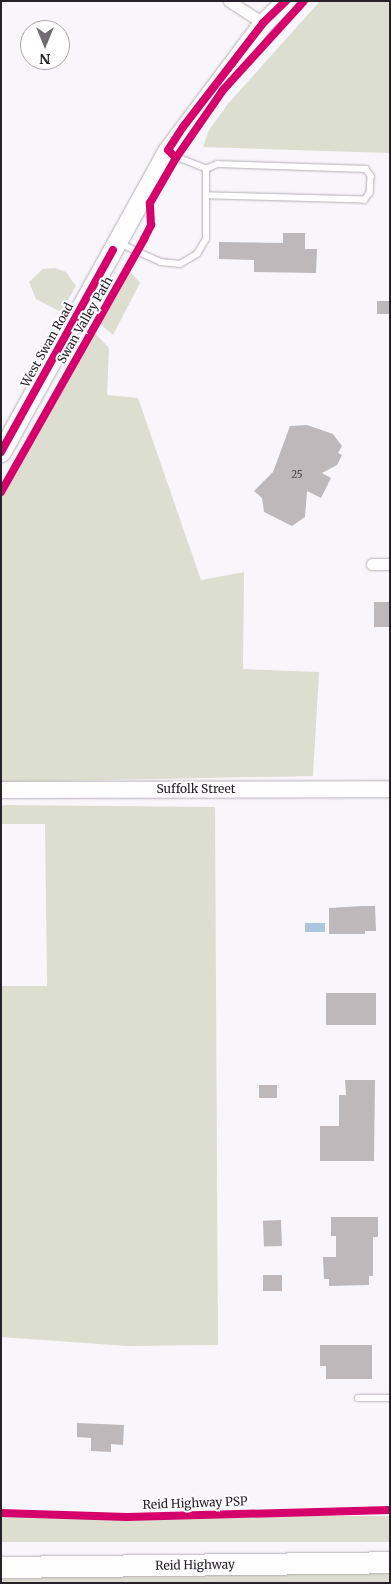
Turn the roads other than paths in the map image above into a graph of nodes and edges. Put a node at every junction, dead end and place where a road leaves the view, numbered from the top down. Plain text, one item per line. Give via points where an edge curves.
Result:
1 (229, 1) edge
2 (286, 1) edge
3 (262, 23) junction
4 (166, 154) junction
5 (206, 169) junction
6 (206, 196) junction
7 (117, 242) junction
8 (1, 452) edge
9 (372, 564) dead end
10 (390, 564) edge
11 (390, 789) edge
12 (1, 790) edge
13 (358, 1398) dead end
14 (390, 1398) edge
15 (390, 1562) edge
16 (1, 1567) edge

1 - 3 street
2 - 3 main road, West Swan Road
3 - 4 main road, West Swan Road
4 - 5 lane
4 - 7 main road, West Swan Road
5 - 6 lane
5 - 6 lane via 217,164 366,169 371,176 370,193 364,200
6 - 7 lane via 206,239 197,254 180,264 161,262
7 - 8 main road, West Swan Road
9 - 10 street
11 - 12 street, Suffolk Street
13 - 14 lane
15 - 16 highway, Reid Highway

